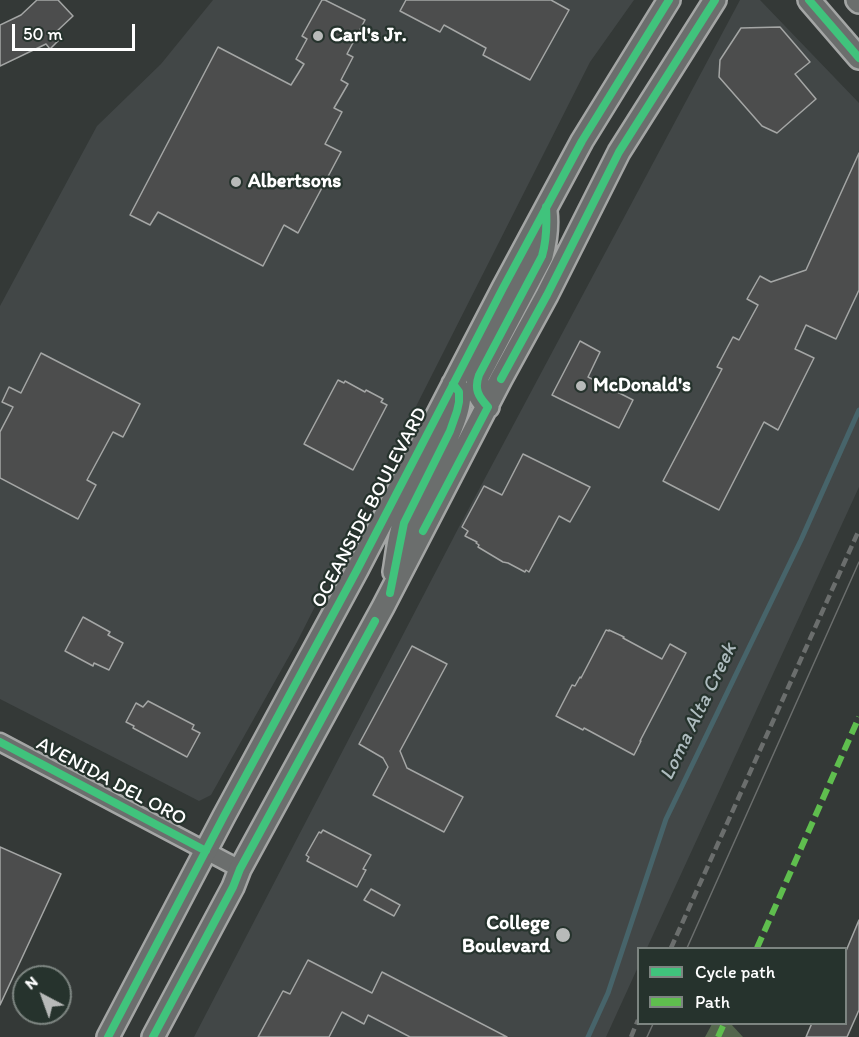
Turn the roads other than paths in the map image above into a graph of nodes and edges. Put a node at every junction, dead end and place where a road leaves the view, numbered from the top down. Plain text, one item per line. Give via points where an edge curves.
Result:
1 (669, 0) edge
2 (714, 0) edge
3 (809, 0) edge
4 (859, 58) edge
5 (546, 207) junction
6 (453, 384) junction
7 (488, 407) junction
8 (390, 593) junction
9 (0, 742) edge
10 (206, 851) junction
11 (240, 869) junction
12 (108, 1037) edge
13 (153, 1037) edge

1 - 5 main road, OCEANSIDE BOULEVARD
2 - 7 main road via 619,152
3 - 4 main road
5 - 6 main road, OCEANSIDE BOULEVARD
5 - 7 main road via 548,224 542,256 476,383
6 - 8 main road via 459,392 459,402 450,431 404,523
6 - 10 main road, OCEANSIDE BOULEVARD
7 - 8 main road
8 - 11 main road
9 - 10 street, AVENIDA DEL ORO
10 - 11 street, AVENIDA DEL ORO
10 - 12 main road, OCEANSIDE BOULEVARD
11 - 13 main road

